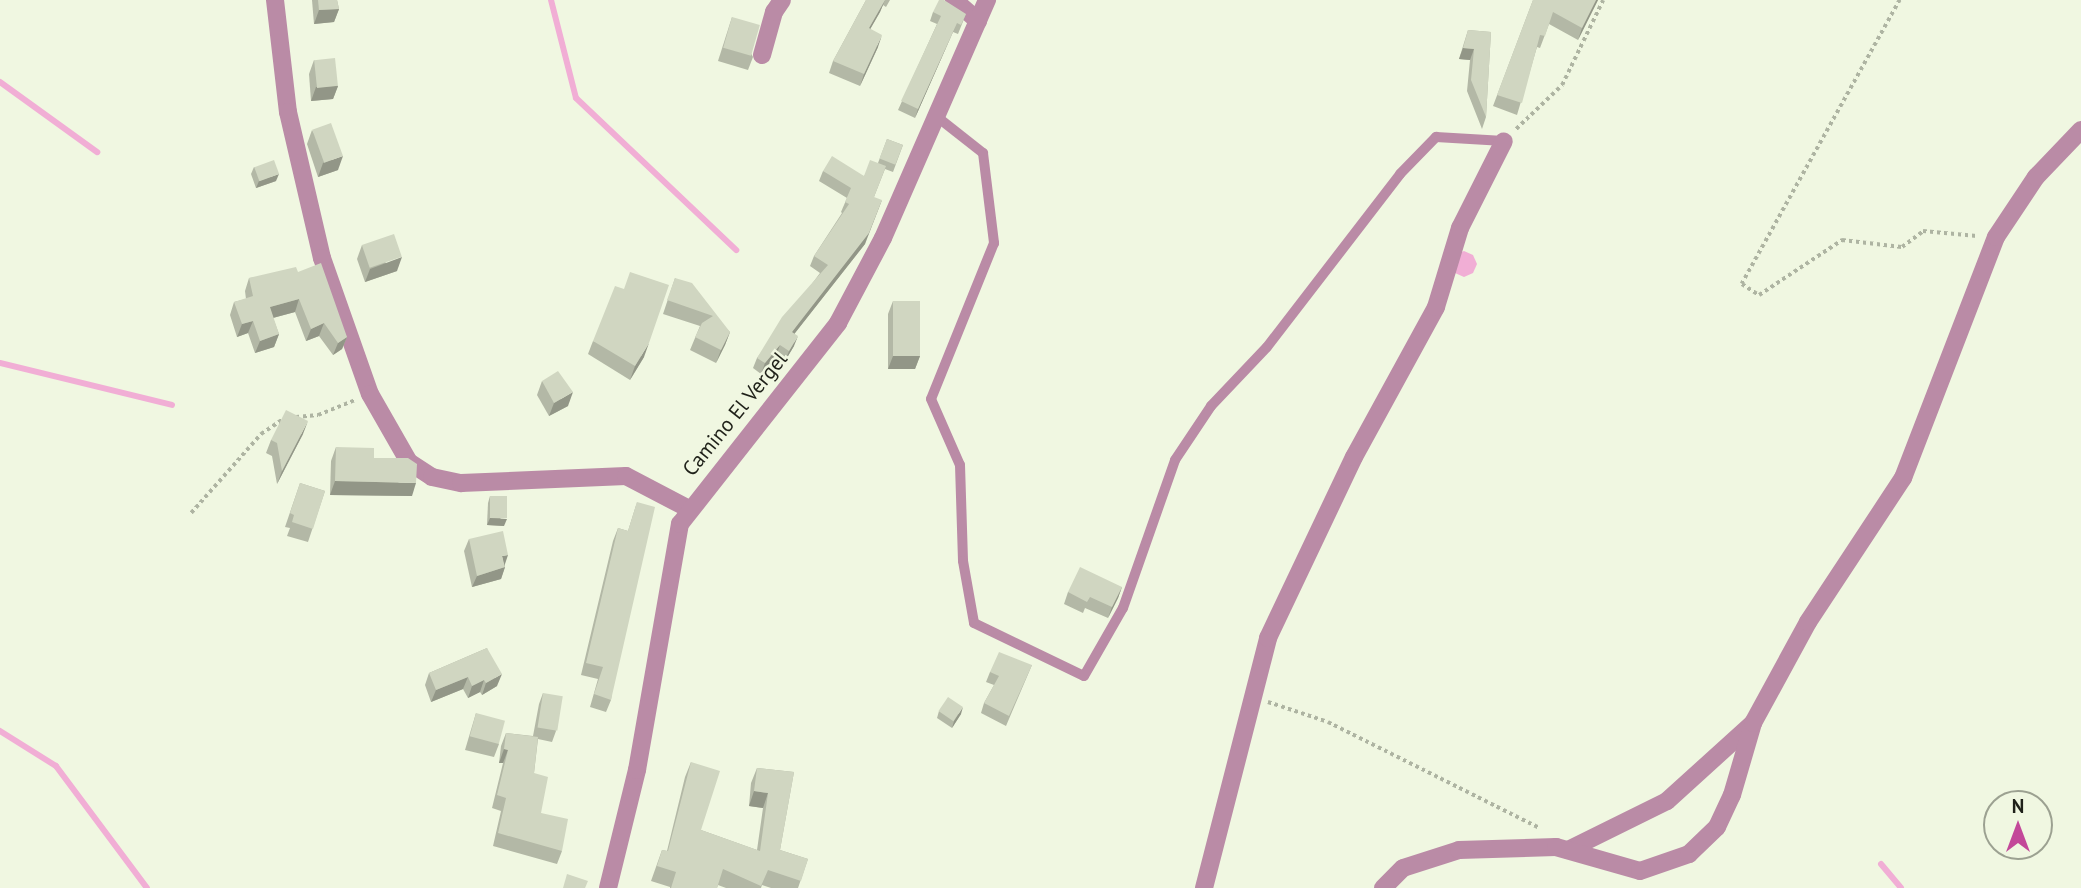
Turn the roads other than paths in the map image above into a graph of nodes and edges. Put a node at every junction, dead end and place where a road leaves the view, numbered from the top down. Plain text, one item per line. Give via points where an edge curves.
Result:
1 (275, 0) edge
2 (782, 0) edge
3 (954, 0) edge
4 (987, 0) edge
5 (978, 21) junction
6 (762, 55) dead end
7 (936, 116) junction
8 (2081, 130) edge
9 (1504, 141) joint
10 (689, 509) junction
11 (1753, 723) junction
12 (1562, 848) junction
13 (608, 888) edge
14 (1204, 888) edge
15 (1383, 888) edge

1 - 10 street via 288,112 322,258 370,394 409,463 432,477 490,483 626,476
2 - 6 street
3 - 5 street
4 - 5 street, Camino El Vergel
5 - 7 street, Camino El Vergel
7 - 9 lane via 984,153 994,243 931,399 960,465 963,561 974,623 1084,676 1123,608 1175,460 1211,406 1267,348 1400,174 1436,137
7 - 10 street, Camino El Vergel via 883,238 838,323
8 - 11 street via 2036,177 1996,237 1903,478 1808,622
9 - 14 street via 1460,228 1436,307 1354,457 1268,638
10 - 13 street, Camino El Vergel via 675,544 637,770
11 - 12 street via 1667,801
11 - 12 street via 1732,795 1717,827 1689,855 1640,871
12 - 15 street via 1459,850 1403,868

